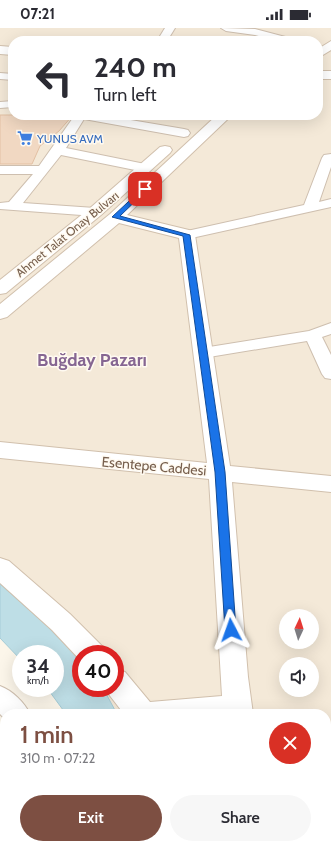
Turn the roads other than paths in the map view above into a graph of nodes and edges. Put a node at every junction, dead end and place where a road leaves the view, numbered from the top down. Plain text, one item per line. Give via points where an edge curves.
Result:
1 (226, 28) edge
2 (238, 28) edge
3 (269, 36) edge
4 (78, 120) edge
5 (110, 120) edge
6 (199, 120) edge
7 (219, 120) edge
8 (184, 133) junction
9 (57, 150) junction
10 (331, 158) edge
11 (145, 168) junction
12 (0, 170) edge
13 (42, 170) junction
14 (331, 203) edge
15 (6, 206) edge
16 (310, 207) junction
17 (106, 214) junction
18 (186, 235) junction
19 (0, 289) edge
20 (0, 312) edge
21 (331, 328) edge
22 (314, 335) junction
23 (203, 353) junction
24 (331, 374) edge
25 (0, 450) edge
26 (220, 472) junction
27 (331, 484) edge
28 (0, 568) edge
29 (83, 645) edge
30 (124, 691) edge
31 (0, 697) edge
32 (12, 709) edge
33 (138, 709) edge
34 (238, 709) edge

1 - 2 street
2 - 3 street
4 - 9 street
5 - 8 street
6 - 8 main road, Ahmet Talat Onay Bulvarı
7 - 17 main road, Ahmet Talat Onay Bulvarı
8 - 11 main road, Ahmet Talat Onay Bulvarı
9 - 11 street
9 - 13 street
10 - 16 street via 328,158
11 - 17 main road, Ahmet Talat Onay Bulvarı
12 - 13 street
13 - 15 street
14 - 16 street
15 - 17 street
16 - 18 street
17 - 18 main road
17 - 19 main road, Ahmet Talat Onay Bulvarı
17 - 20 main road, Ahmet Talat Onay Bulvarı
18 - 23 main road
21 - 22 street
22 - 23 street
22 - 24 street
23 - 26 main road
25 - 26 main road, Esentepe Caddesi
26 - 27 main road, Esentepe Caddesi
26 - 34 main road
28 - 29 main road
30 - 33 main road
31 - 32 street

